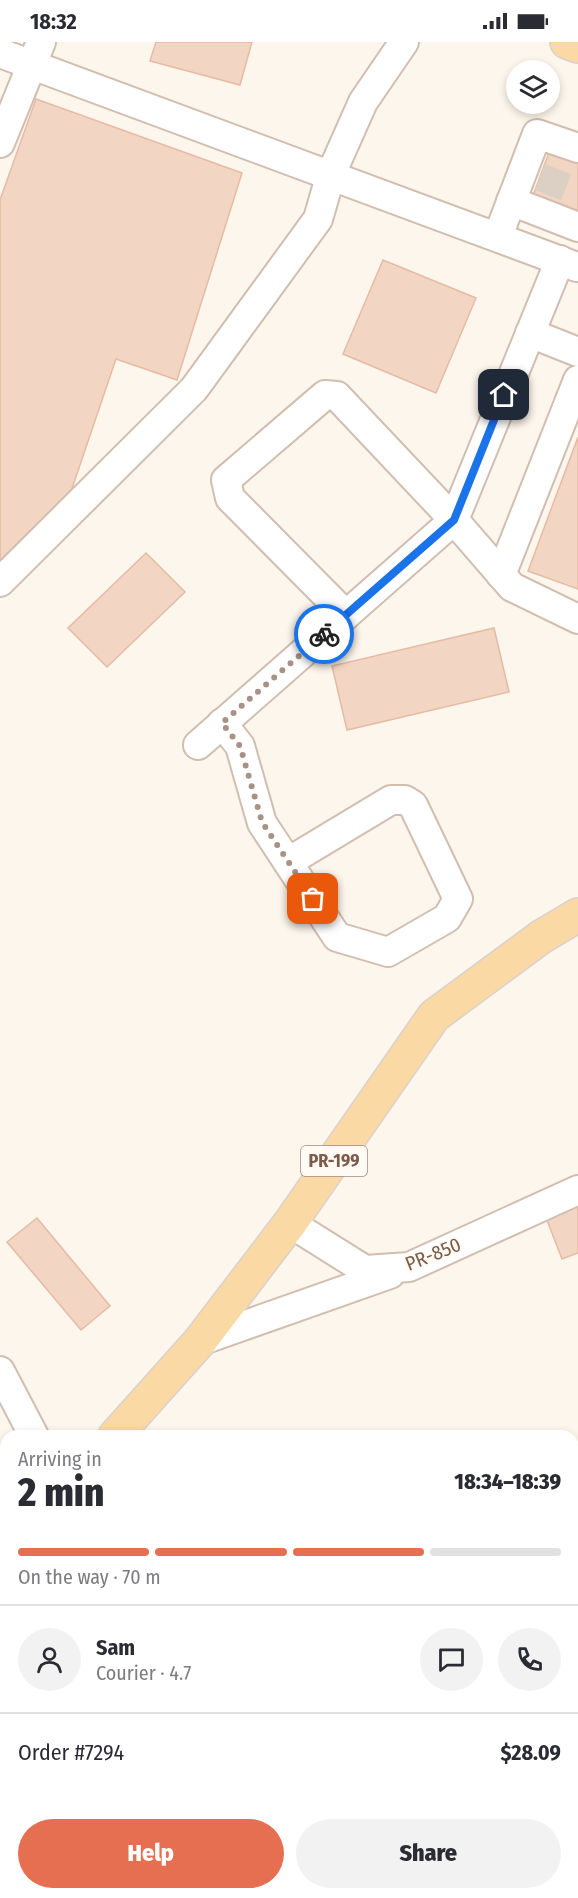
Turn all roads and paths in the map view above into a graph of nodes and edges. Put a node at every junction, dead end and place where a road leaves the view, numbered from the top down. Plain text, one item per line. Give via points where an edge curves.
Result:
1 (404, 42) edge
2 (567, 42) edge
3 (578, 46) edge
4 (0, 53) edge
5 (36, 53) edge
6 (0, 142) edge
7 (578, 148) edge
8 (331, 174) junction
9 (511, 201) junction
10 (578, 227) edge
11 (498, 236) junction
12 (569, 263) edge
13 (530, 333) junction
14 (578, 352) edge
15 (578, 380) edge
16 (454, 520) junction
17 (501, 574) junction
18 (0, 582) edge
19 (346, 615) junction
20 (578, 619) edge
21 (222, 723) junction
22 (198, 745) dead end
23 (288, 862) junction
24 (578, 915) edge
25 (578, 1190) edge
26 (290, 1223) junction
27 (410, 1267) junction
28 (200, 1341) junction
29 (0, 1371) edge
30 (31, 1430) edge
31 (120, 1430) edge

1 - 8 street via 363,102
2 - 3 main road
4 - 5 street
5 - 6 street
5 - 8 street
7 - 9 street via 537,134 531,175
8 - 11 street
8 - 18 street via 318,219 194,389
9 - 10 street
9 - 11 street
11 - 12 street
12 - 13 street
13 - 14 street
13 - 16 street
15 - 17 street
16 - 17 street
16 - 19 street
16 - 19 street via 337,396 325,395 226,480 230,498
17 - 20 street via 512,587
19 - 21 street
21 - 22 street
21 - 23 street via 240,746 262,822
23 - 23 street via 337,937 388,952 447,918 458,900 413,805 405,800 391,800
24 - 26 main road, PR-199 via 541,937 434,1016
25 - 27 street, PR-850 / PR-850
26 - 27 street, PR-850 / PR-850 via 365,1270
26 - 28 main road, PR-199
27 - 28 street
28 - 31 main road, PR-199
29 - 30 street

